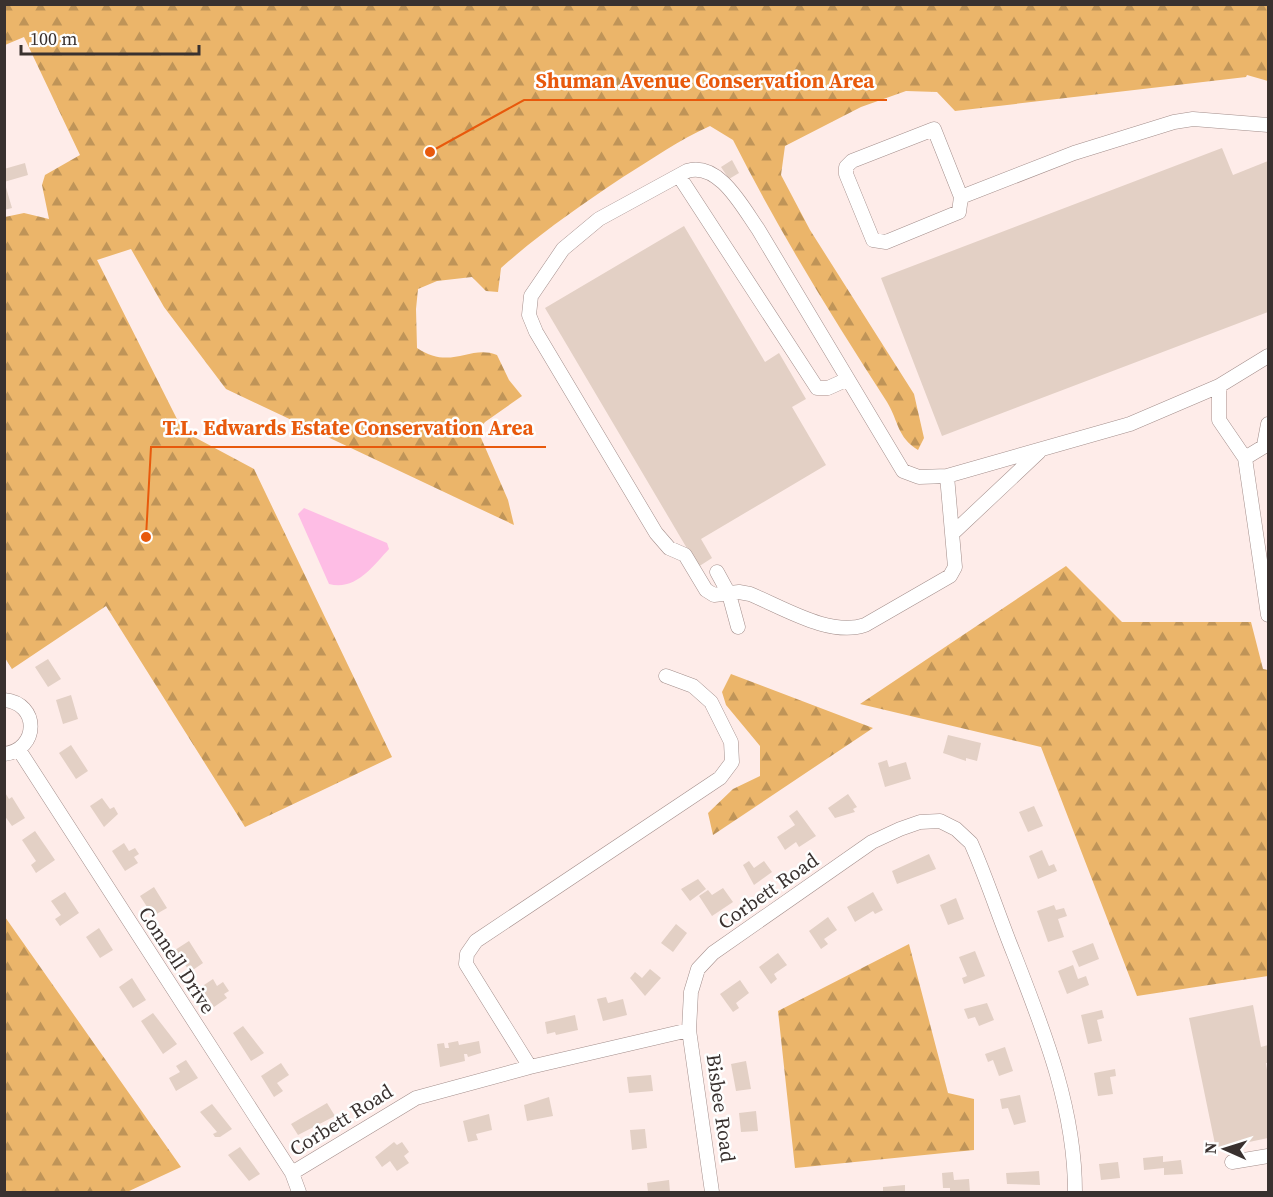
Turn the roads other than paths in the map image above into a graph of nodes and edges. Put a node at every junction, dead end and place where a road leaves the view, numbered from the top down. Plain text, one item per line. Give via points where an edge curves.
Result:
1 (1269, 125) edge
2 (679, 176) junction
3 (962, 197) junction
4 (1269, 356) edge
5 (848, 379) junction
6 (1219, 386) junction
7 (1269, 424) edge
8 (1266, 445) edge
9 (1042, 449) junction
10 (1245, 458) junction
11 (947, 476) junction
12 (953, 533) junction
13 (717, 572) dead end
14 (729, 594) junction
15 (1269, 615) edge
16 (738, 627) dead end
17 (666, 676) dead end
18 (4, 700) edge
19 (19, 750) junction
20 (4, 754) edge
21 (689, 1030) junction
22 (530, 1067) junction
23 (1269, 1156) edge
24 (1232, 1162) dead end
25 (292, 1173) junction
26 (299, 1192) edge
27 (712, 1192) edge
28 (1075, 1192) edge

1 - 3 street via 1193,119 1174,122 1074,153
2 - 5 street via 701,169 719,179 735,196
2 - 5 street via 817,388 828,388
2 - 14 street via 598,219 563,249 531,296 530,315 536,332 656,533 669,548 685,555 706,590 714,595
3 - 3 street via 934,129 852,161 846,167 876,242 886,242 959,212
4 - 6 street
5 - 11 street via 903,471 919,477
6 - 9 street via 1130,424
6 - 10 street via 1219,420
7 - 8 street
8 - 10 street
9 - 11 street
9 - 12 street
10 - 15 street
11 - 12 street
12 - 14 street via 955,567 950,576 852,630 835,629 750,594
13 - 14 street
14 - 16 street
17 - 22 street via 693,686 711,702 731,742 732,762 720,778 476,942 467,954 466,964
18 - 19 street via 25,709 32,723 30,739
19 - 20 street
19 - 25 street, Connell Drive
21 - 22 street, Corbett Road
21 - 27 street, Bisbee Road
21 - 28 street, Corbett Road via 691,992 698,969 713,953 872,842 920,822 940,820 971,843 1053,1058 1066,1105
22 - 25 street, Corbett Road via 416,1098
23 - 24 street
25 - 26 street, Connell Drive

